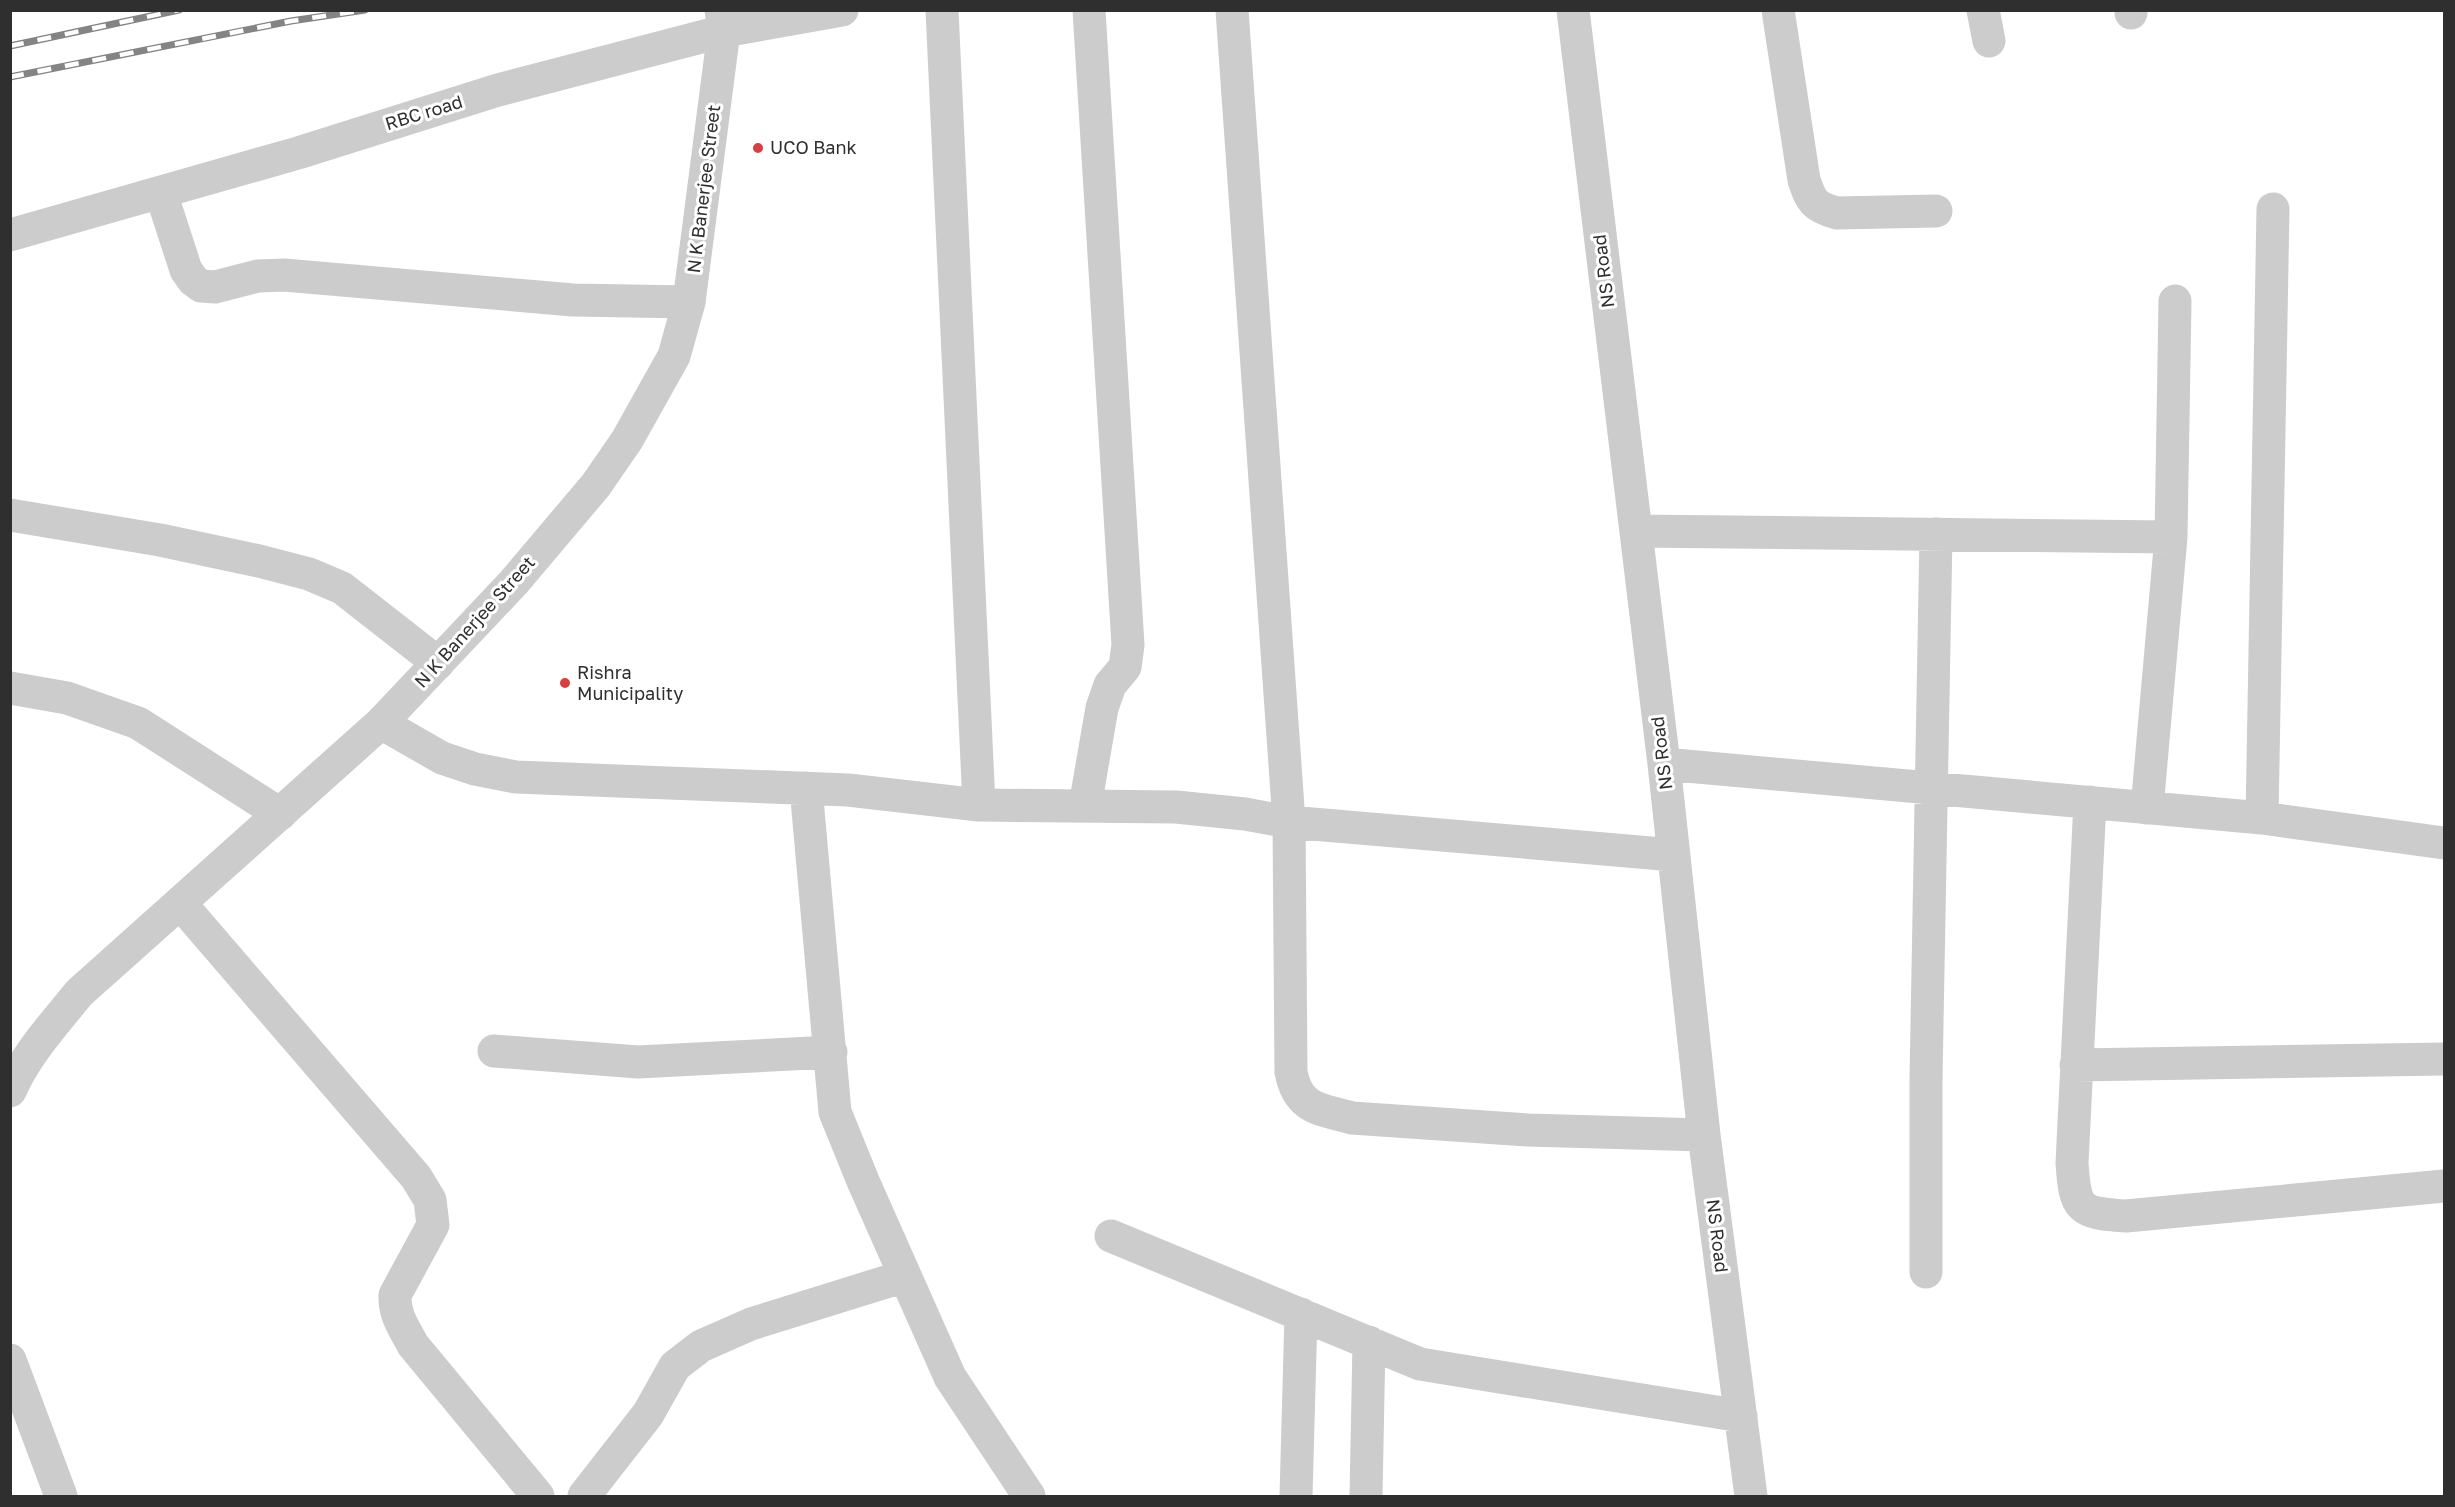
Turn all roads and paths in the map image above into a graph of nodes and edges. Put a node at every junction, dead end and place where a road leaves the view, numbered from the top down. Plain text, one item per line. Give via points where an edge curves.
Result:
1 (842, 10) edge
2 (942, 10) edge
3 (1089, 10) edge
4 (1232, 10) edge
5 (1573, 10) edge
6 (1778, 10) edge
7 (722, 21) edge
8 (161, 193) junction
9 (2273, 209) dead end
10 (1936, 211) dead end
11 (10, 235) edge
12 (2175, 300) dead end
13 (689, 302) junction
14 (10, 515) edge
15 (1636, 531) junction
16 (1936, 534) junction
17 (2171, 537) junction
18 (438, 663) junction
19 (10, 687) edge
20 (381, 723) junction
21 (1664, 764) junction
22 (1931, 787) junction
23 (806, 788) junction
24 (2090, 802) junction
25 (979, 805) junction
26 (1085, 806) junction
27 (2147, 808) junction
28 (280, 814) junction
29 (2262, 818) junction
30 (1289, 822) junction
31 (2445, 843) edge
32 (1674, 855) junction
33 (180, 903) junction
34 (494, 1051) dead end
35 (831, 1052) junction
36 (2445, 1059) edge
37 (2076, 1065) junction
38 (10, 1091) edge
39 (1704, 1135) junction
40 (2445, 1186) edge
41 (1111, 1236) dead end
42 (1926, 1272) dead end
43 (905, 1276) junction
44 (1301, 1314) junction
45 (1369, 1342) junction
46 (10, 1360) edge
47 (1741, 1416) junction
48 (61, 1497) edge
49 (538, 1497) edge
50 (584, 1497) edge
51 (1029, 1497) edge
52 (1296, 1497) edge
53 (1366, 1497) edge
54 (1751, 1497) edge

1 - 7 street, RBC road
2 - 25 street
3 - 26 street via 1128,645 1125,667 1110,685 1102,708
4 - 30 street
5 - 15 street, NS Road
6 - 10 street via 1810,200 1823,210 1837,213
7 - 8 street, RBC road
7 - 13 street, N K Banerjee Street
8 - 11 street, RBC road
8 - 13 street via 186,270 201,286 284,275 573,300
9 - 29 street
12 - 17 street
13 - 18 street, N K Banerjee Street via 674,356 627,440 596,485 514,582
14 - 18 street via 160,540 309,574 342,588
15 - 16 street
15 - 21 street, NS Road
16 - 17 street
16 - 22 street
17 - 27 street
18 - 20 street, N K Banerjee Street
19 - 28 street via 67,698 138,723
20 - 23 street via 442,758 516,777
20 - 28 street, N K Banerjee Street
21 - 22 street
21 - 32 street, NS Road
22 - 24 street
22 - 42 street
23 - 25 street
23 - 35 street
24 - 27 street
24 - 37 street
25 - 26 street
26 - 30 street via 1176,807
27 - 29 street
28 - 33 street, N K Banerjee Street
29 - 31 street
30 - 32 street
30 - 39 street via 1291,1072 1293,1085 1303,1100 1324,1111 1352,1118 1528,1131
32 - 39 street, NS Road
33 - 38 street, N K Banerjee Street via 79,993 45,1034
33 - 49 street via 416,1177 430,1200 433,1225 399,1285 395,1307 398,1318 413,1345
34 - 35 street via 638,1062
35 - 43 street via 835,1112
36 - 37 street
37 - 40 street via 2074,1194 2082,1206 2097,1214 2126,1216
39 - 47 street, NS Road
41 - 44 street
43 - 50 street via 751,1324 701,1346 675,1366 648,1414
43 - 51 street via 950,1377
44 - 45 street
44 - 52 street
45 - 47 street via 1420,1364
45 - 53 street
46 - 48 street
47 - 54 street, NS Road

